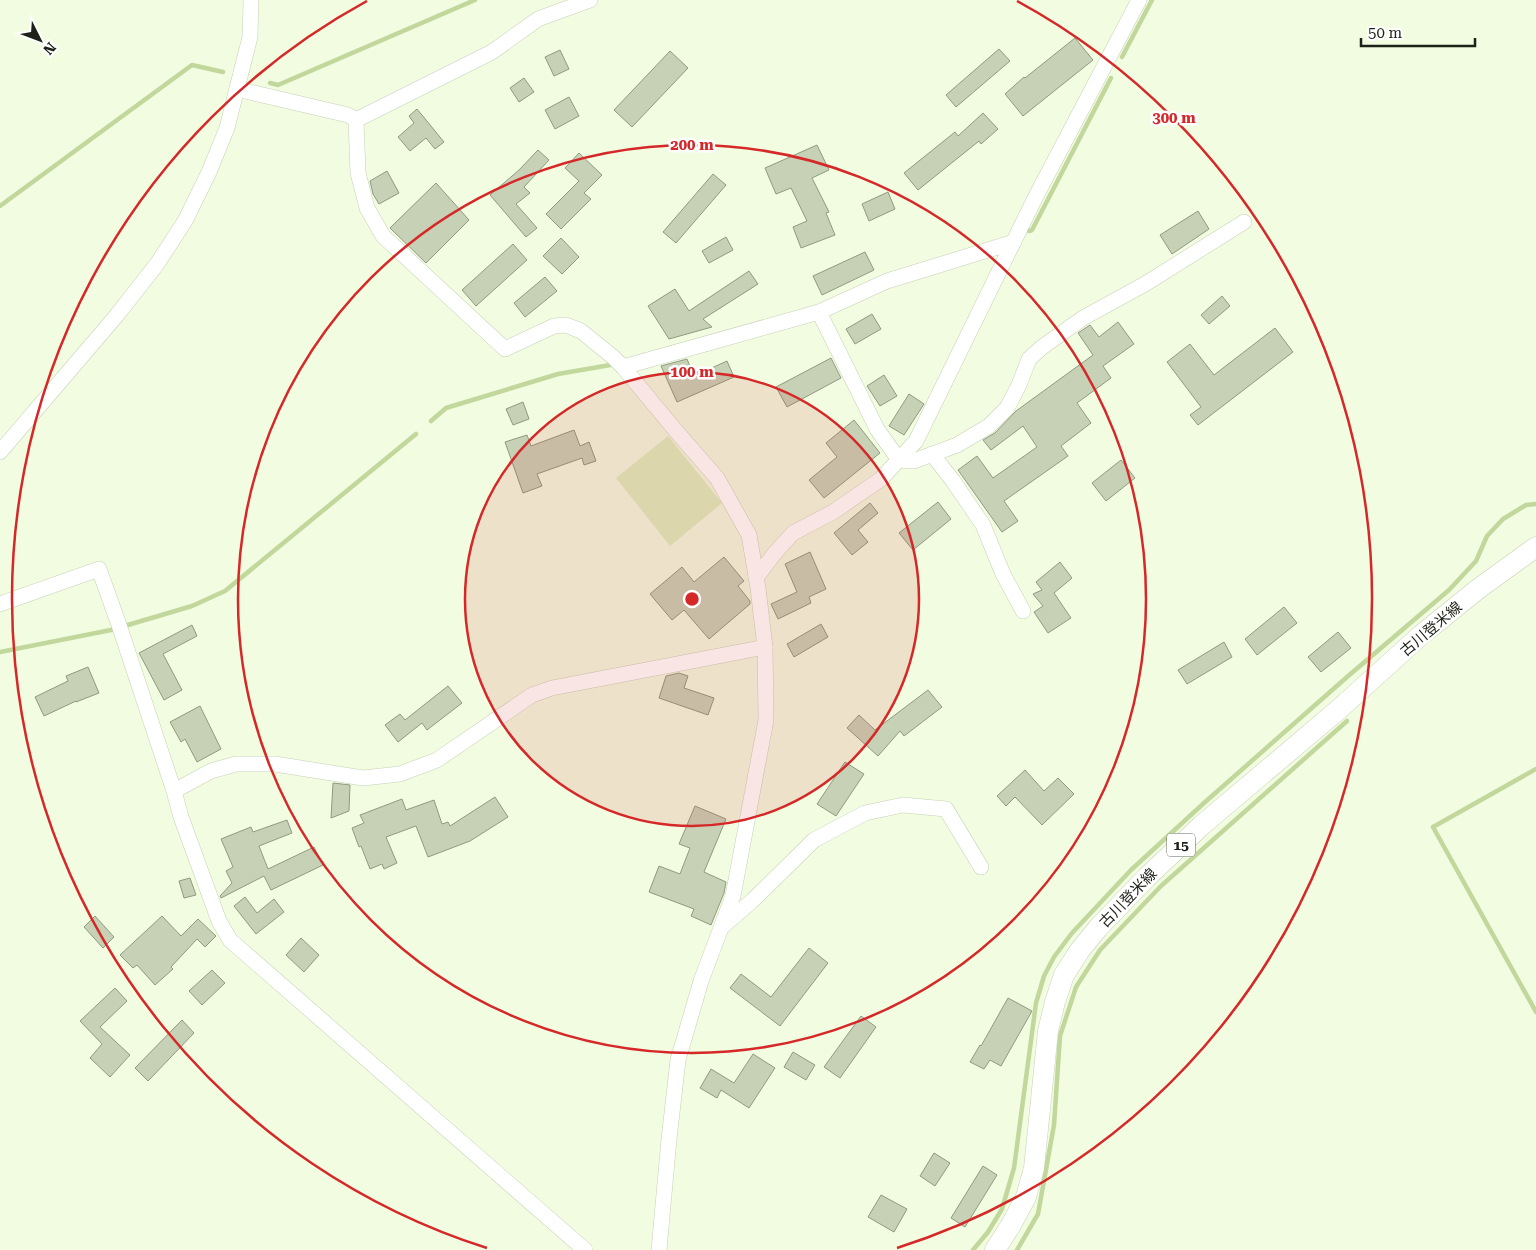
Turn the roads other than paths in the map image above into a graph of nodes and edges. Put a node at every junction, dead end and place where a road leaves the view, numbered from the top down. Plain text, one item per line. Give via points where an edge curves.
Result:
1 (251, 0) edge
2 (590, 0) edge
3 (1139, 0) edge
4 (237, 89) junction
5 (356, 120) junction
6 (1244, 222) dead end
7 (1014, 242) junction
8 (819, 312) junction
9 (618, 362) junction
10 (0, 452) edge
11 (932, 454) junction
12 (899, 460) junction
13 (1536, 547) edge
14 (756, 578) junction
15 (0, 604) edge
16 (1023, 611) dead end
17 (765, 647) junction
18 (174, 791) junction
19 (981, 867) dead end
20 (722, 927) junction
21 (585, 1250) edge
22 (660, 1250) edge
23 (995, 1250) edge

1 - 4 street via 250,37
2 - 5 street via 538,20 492,52
3 - 7 street
4 - 5 street via 348,115
4 - 10 street via 227,128 185,222 157,264
5 - 9 street via 358,173 367,208 383,236 506,349 554,326 566,325 581,331
6 - 11 street via 1145,284 1082,318 1041,348 1029,359 1007,408 989,426 957,445
7 - 8 street via 887,281
7 - 12 street via 916,441
8 - 9 street
8 - 12 street via 876,429
9 - 14 street via 717,478 750,535
11 - 12 street via 914,462
11 - 16 street via 983,525 1003,574
12 - 14 street via 881,479 833,512 793,533
13 - 23 main road, 古川登米線 / 15 via 1421,635 1202,825 1147,877 1080,950 1064,975 1048,1031 1034,1168 1026,1197
14 - 17 street
15 - 18 street via 99,569
17 - 18 street via 552,688 532,695 437,760 400,774 363,778 275,764 236,764 211,771
17 - 20 street via 766,720 734,896
18 - 21 street via 219,921 230,940
19 - 20 street via 946,809 903,805 865,813 814,840
20 - 22 street via 701,981 678,1060

